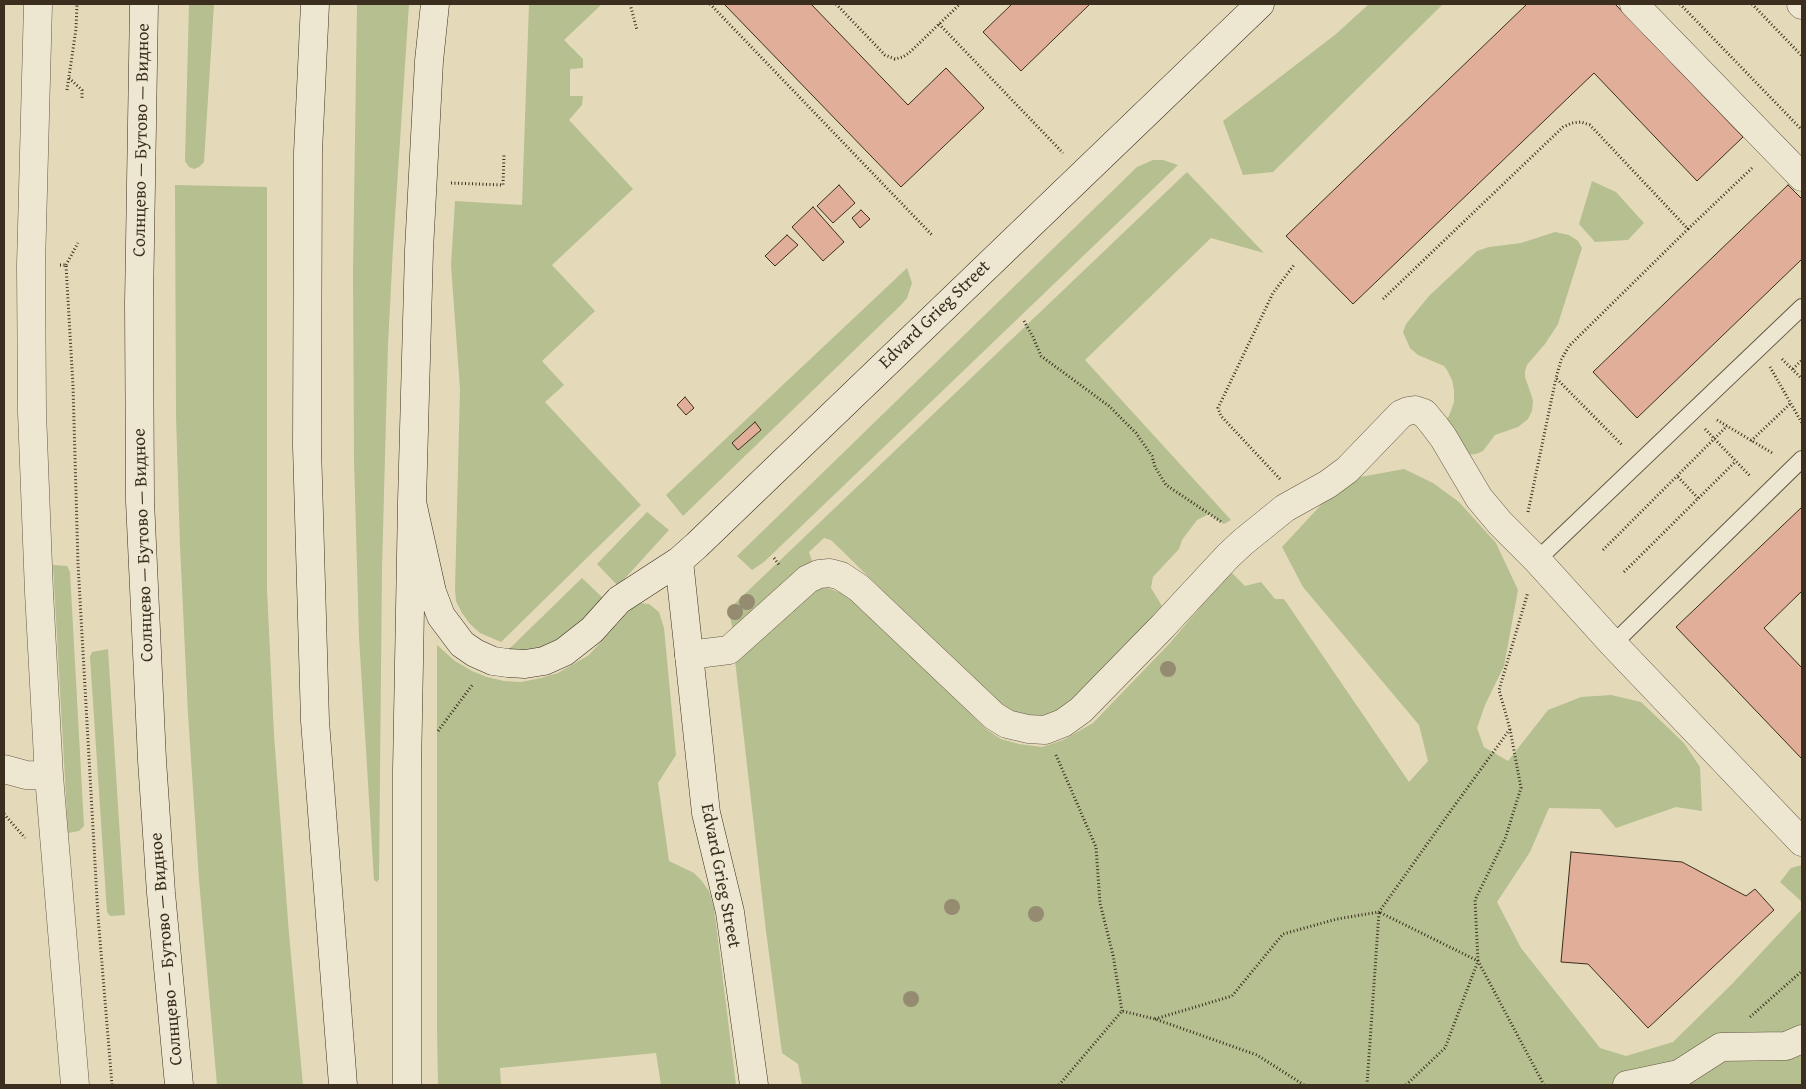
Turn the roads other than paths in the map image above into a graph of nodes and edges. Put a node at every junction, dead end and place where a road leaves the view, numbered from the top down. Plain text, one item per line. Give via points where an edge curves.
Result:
1 (38, 4) edge
2 (144, 4) edge
3 (315, 4) edge
4 (435, 4) edge
5 (1260, 4) edge
6 (1634, 4) edge
7 (1802, 177) edge
8 (1802, 306) edge
9 (1799, 462) edge
10 (412, 502) junction
11 (1529, 552) junction
12 (679, 561) junction
13 (1613, 644) junction
14 (690, 661) junction
15 (4, 769) edge
16 (49, 776) junction
17 (1802, 842) edge
18 (1802, 1039) edge
19 (75, 1085) edge
20 (179, 1085) edge
21 (344, 1085) edge
22 (407, 1085) edge
23 (754, 1085) edge
24 (1628, 1085) edge

1 - 16 street via 30,265 32,412
2 - 20 street, Солнцево — Бутово — Видное via 139,294 140,501 161,893
3 - 21 street via 308,152 308,465 315,721
4 - 10 street via 419,250
5 - 12 street, Edvard Grieg Street
6 - 7 street
8 - 11 lane via 1639,463
9 - 13 lane
10 - 12 street via 432,592 441,616 462,644 475,654 493,661 525,664 544,661 564,652 592,630 618,600
10 - 22 street via 406,770
11 - 13 street
11 - 14 street via 1479,498 1434,425 1415,410 1401,414 1347,470 1285,508 1243,542 1081,710 1064,723 1045,730 1007,724 994,716 859,588 842,576 830,573 808,579 729,650
12 - 14 street, Edvard Grieg Street
13 - 17 street
14 - 23 street, Edvard Grieg Street via 706,813 730,912
15 - 16 street via 26,775
16 - 19 street
18 - 24 street via 1786,1046 1721,1047 1679,1074

